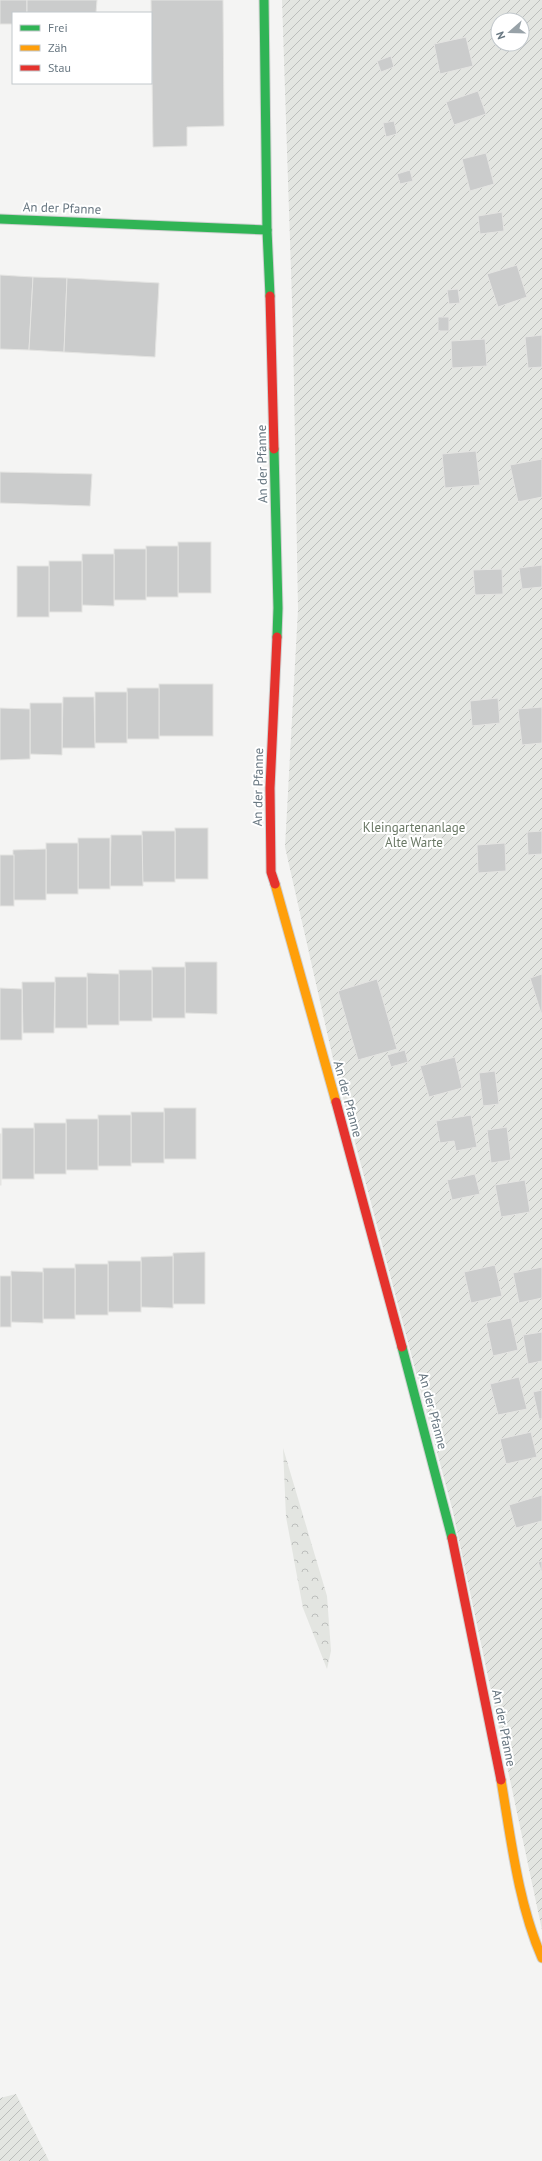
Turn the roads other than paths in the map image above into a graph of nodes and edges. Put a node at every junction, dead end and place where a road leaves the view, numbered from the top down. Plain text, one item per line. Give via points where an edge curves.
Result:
1 (264, 0) edge
2 (0, 218) edge
3 (267, 230) junction
4 (542, 1958) edge

1 - 3 street, An der Pfanne
2 - 3 street, An der Pfanne
3 - 4 street, An der Pfanne via 278,608 270,788 271,872 310,1005 449,1522 491,1726 518,1878 535,1942

